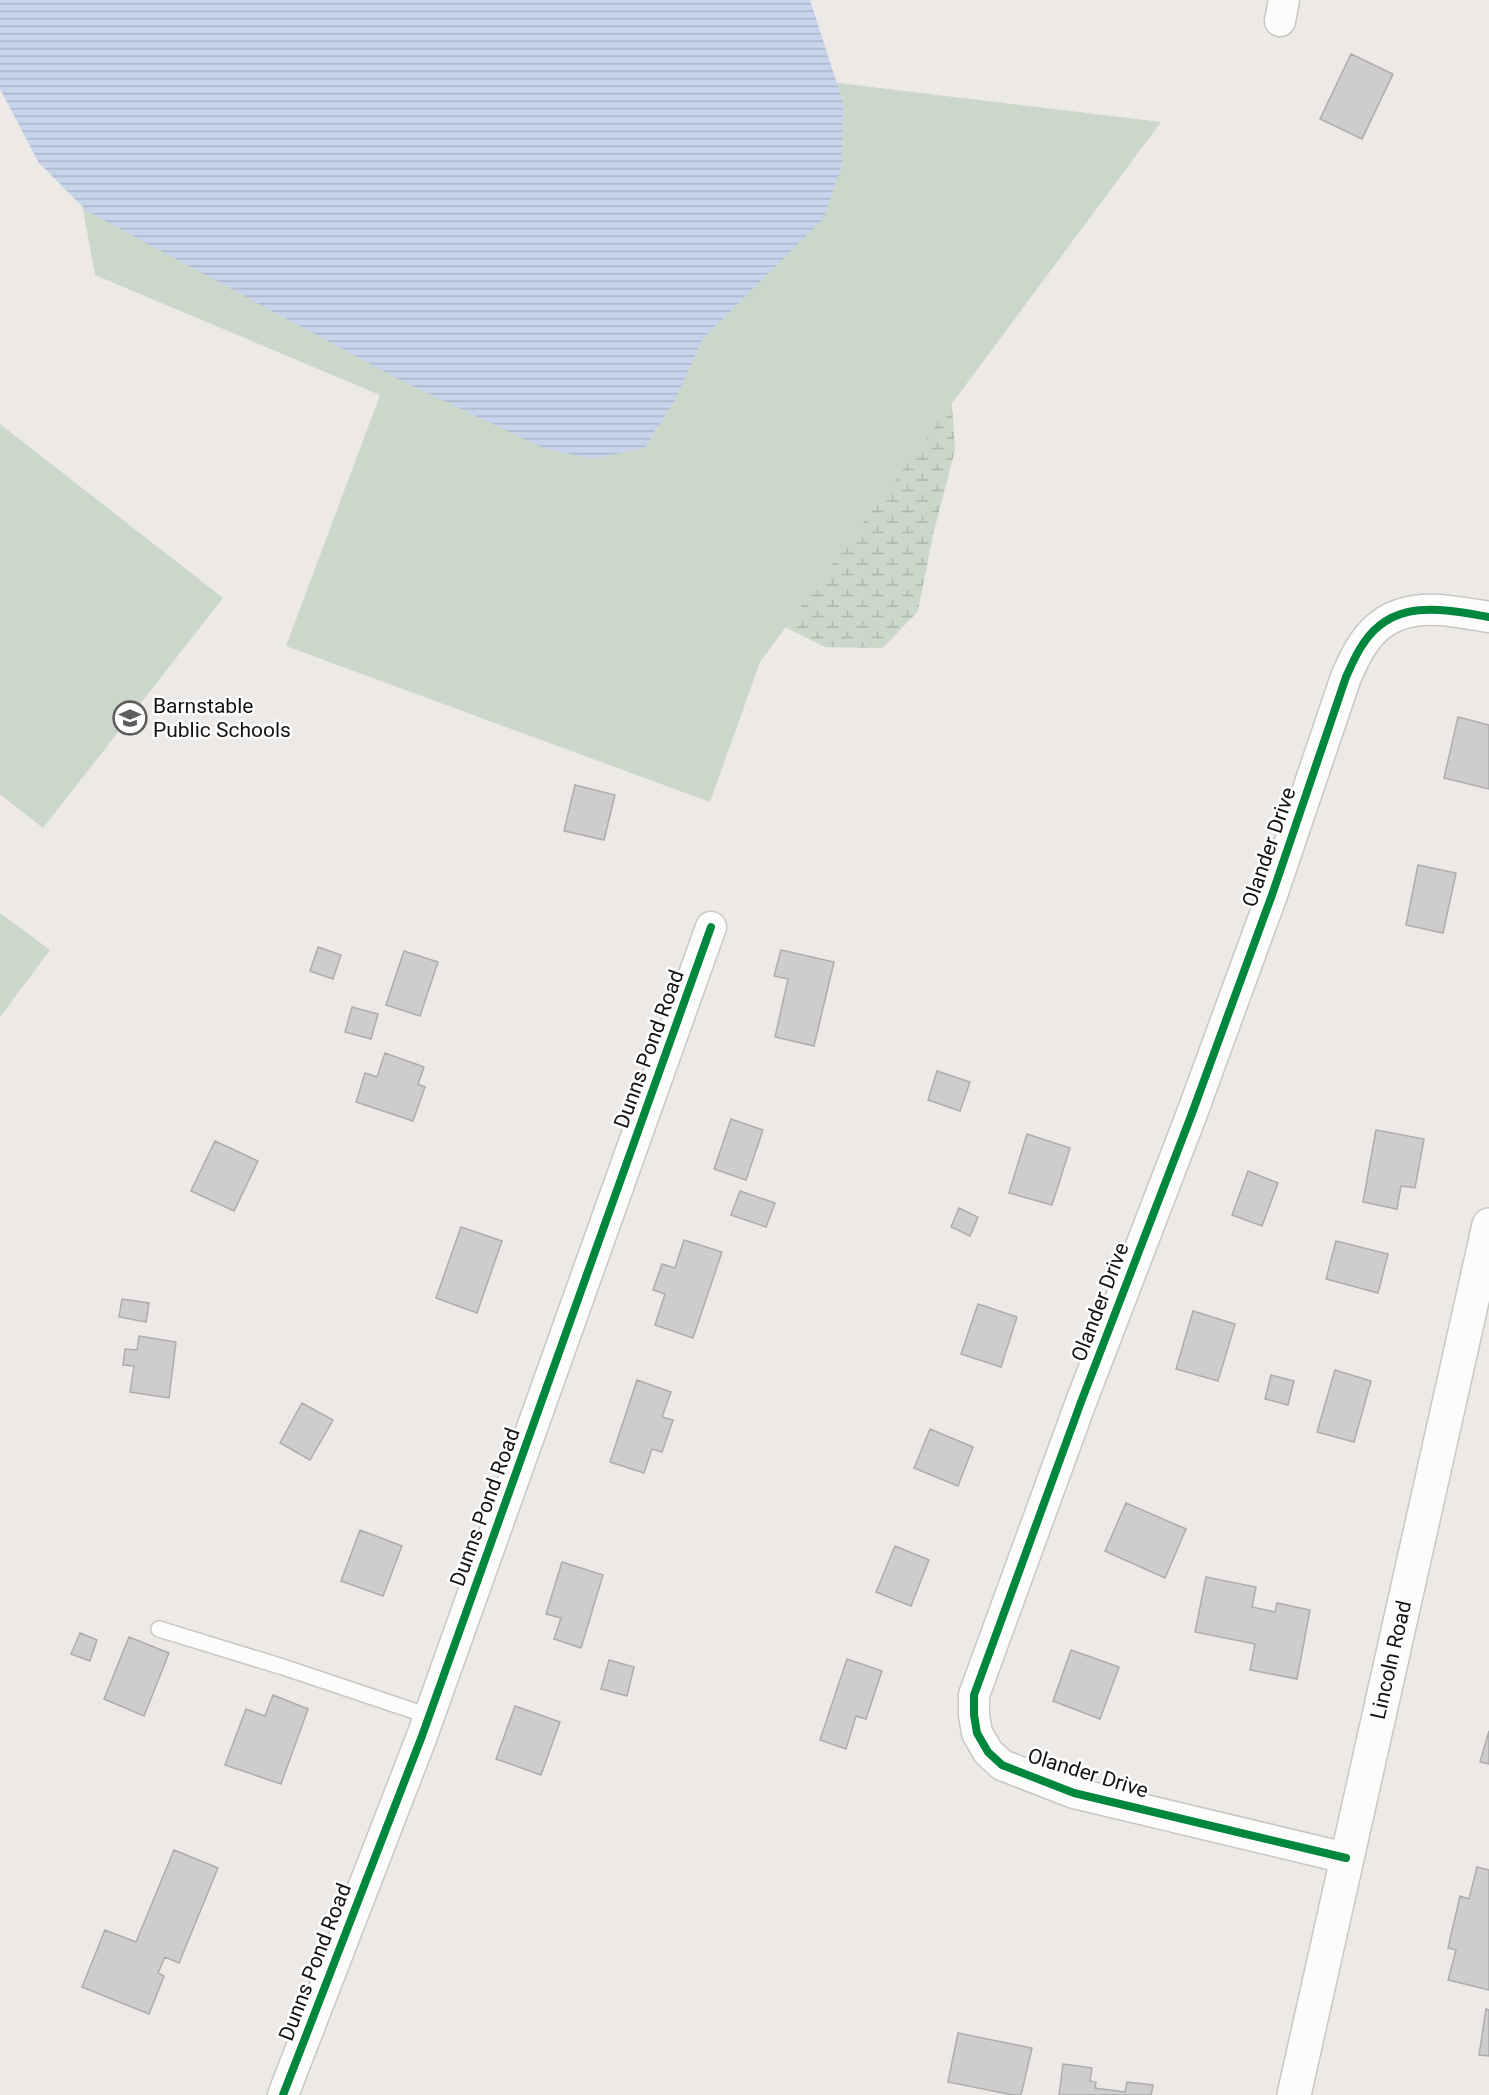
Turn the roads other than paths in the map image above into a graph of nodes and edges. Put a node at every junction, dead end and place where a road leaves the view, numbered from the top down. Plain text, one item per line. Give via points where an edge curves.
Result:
1 (1489, 617) edge
2 (711, 927) dead end
3 (1489, 1224) edge
4 (159, 1629) dead end
5 (429, 1716) junction
6 (1346, 1858) junction
7 (283, 2095) edge
8 (1294, 2095) edge

1 - 6 street, Olander Drive via 1428,609 1405,612 1373,631 1346,677 1252,951 974,1695 977,1733 988,1752 1002,1765 1074,1793
2 - 5 street, Dunns Pond Road
3 - 6 street, Lincoln Road
4 - 5 lane
5 - 7 street, Dunns Pond Road
6 - 8 street, Lincoln Road

